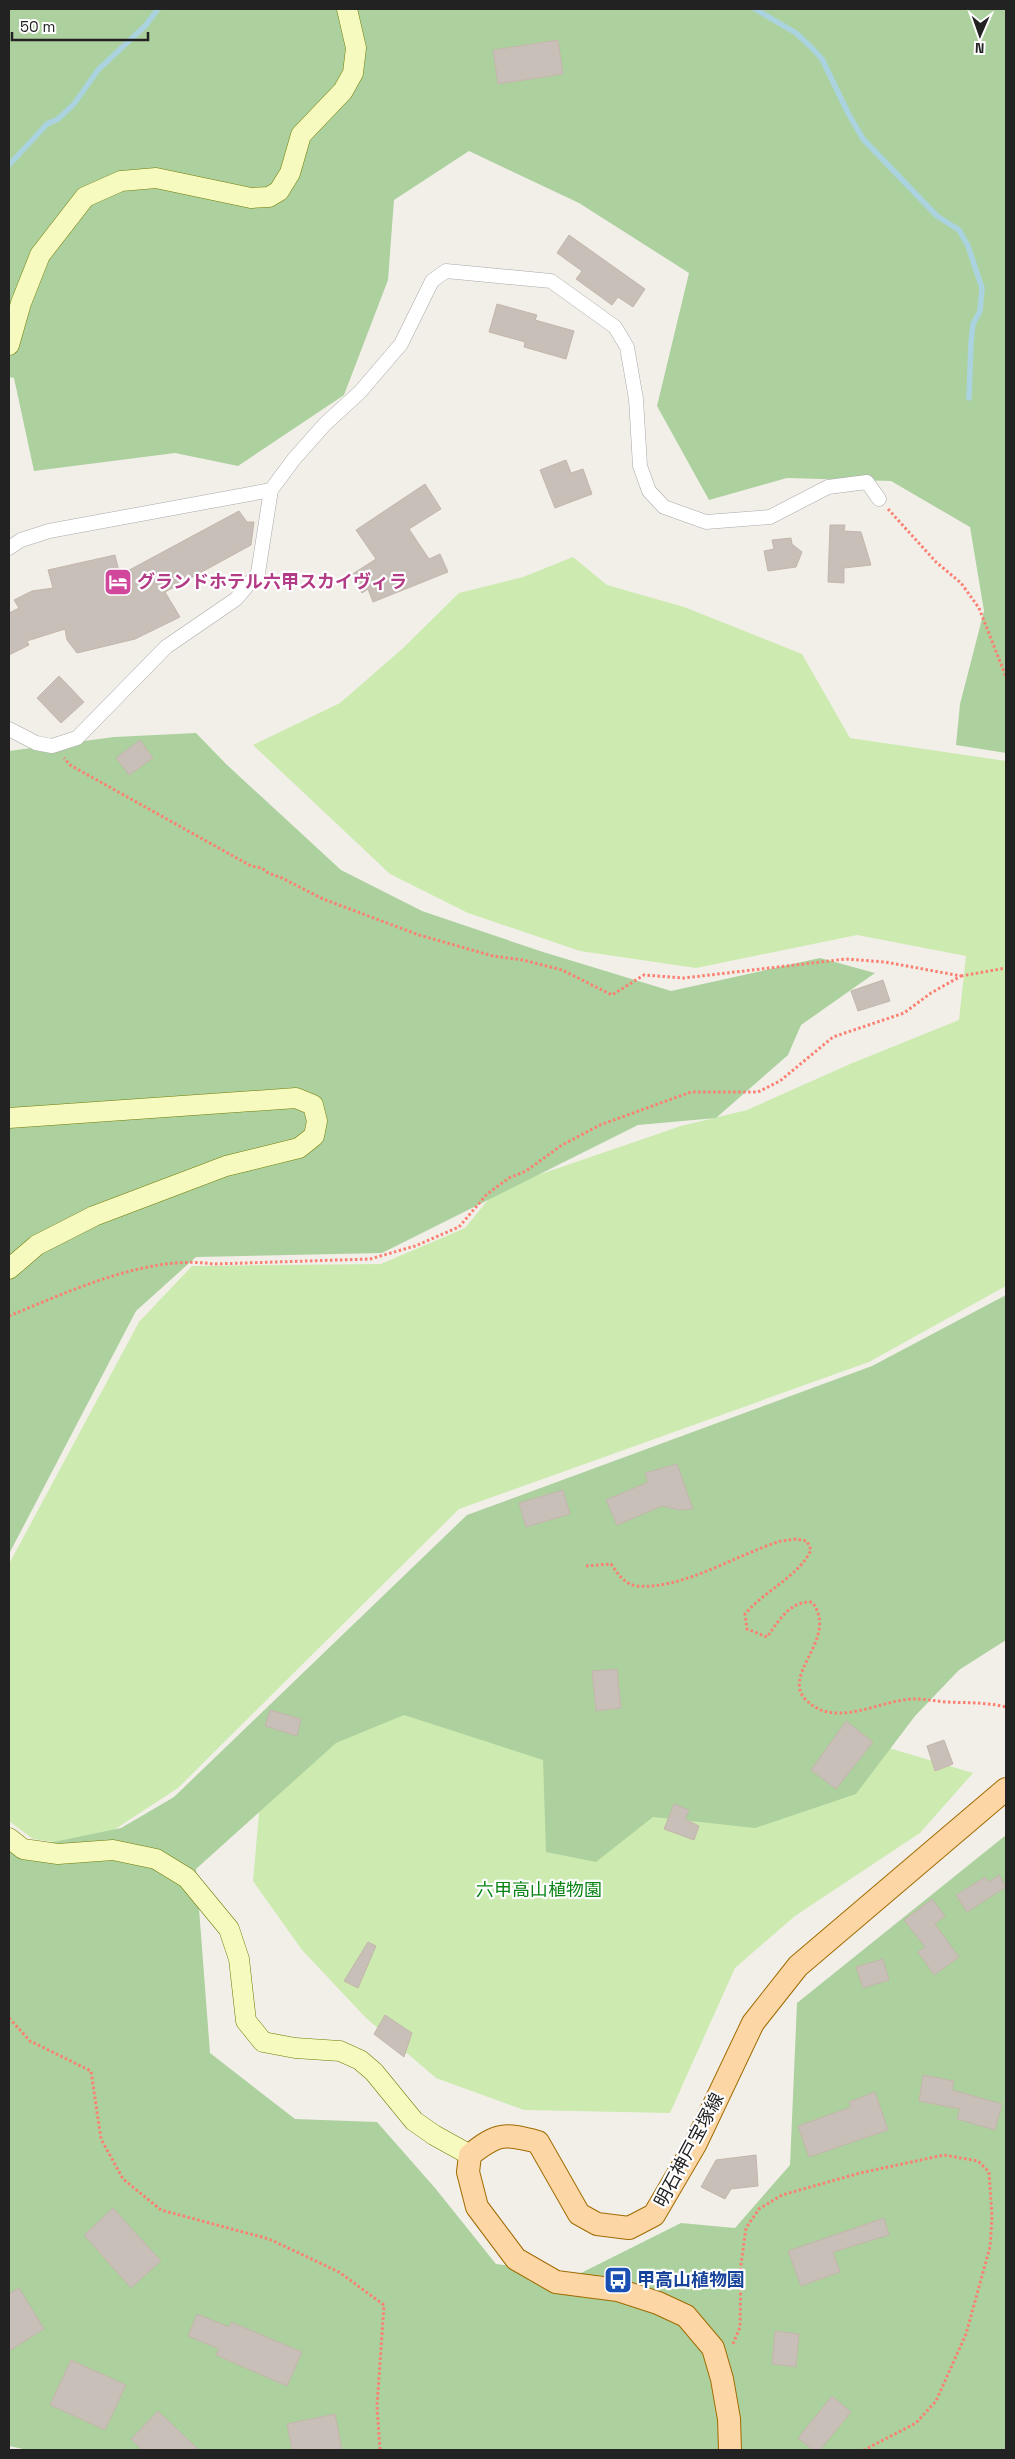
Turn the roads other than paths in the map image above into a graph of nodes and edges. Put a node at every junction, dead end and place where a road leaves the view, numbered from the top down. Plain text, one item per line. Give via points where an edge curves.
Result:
1 (346, 9) edge
2 (9, 345) edge
3 (270, 490) junction
4 (879, 499) road end
5 (9, 548) edge
6 (9, 728) edge
7 (9, 1118) edge
8 (9, 1269) edge
9 (1006, 1788) edge
10 (9, 1838) edge
11 (470, 2155) junction
12 (730, 2450) edge

1 - 2 street via 356,48 353,73 343,91 301,134 290,173 279,191 269,197 251,198 156,178 121,181 85,198 40,255 21,302
3 - 4 street via 294,458 360,392 401,344 432,281 446,271 551,281 615,327 627,347 636,399 640,466 649,491 664,507 706,522 770,517 828,487 867,482
3 - 5 street via 49,531 21,540
3 - 6 street via 258,573 236,599 166,648 77,738 52,746 36,743
7 - 8 street via 296,1098 312,1105 317,1121 314,1136 299,1148 226,1166 94,1216 37,1245
9 - 11 main road, 明石神戸宝塚線 via 798,1966 753,2023 695,2146 654,2214 629,2228 598,2224 579,2214 538,2142 514,2135 488,2140
10 - 11 street via 23,1849 58,1854 113,1850 156,1859 187,1878 228,1929 239,1959 246,2021 263,2042 340,2051 360,2060 374,2072 414,2121
11 - 12 main road via 468,2172 477,2206 516,2258 556,2282 618,2290 686,2316 713,2348 729,2419

